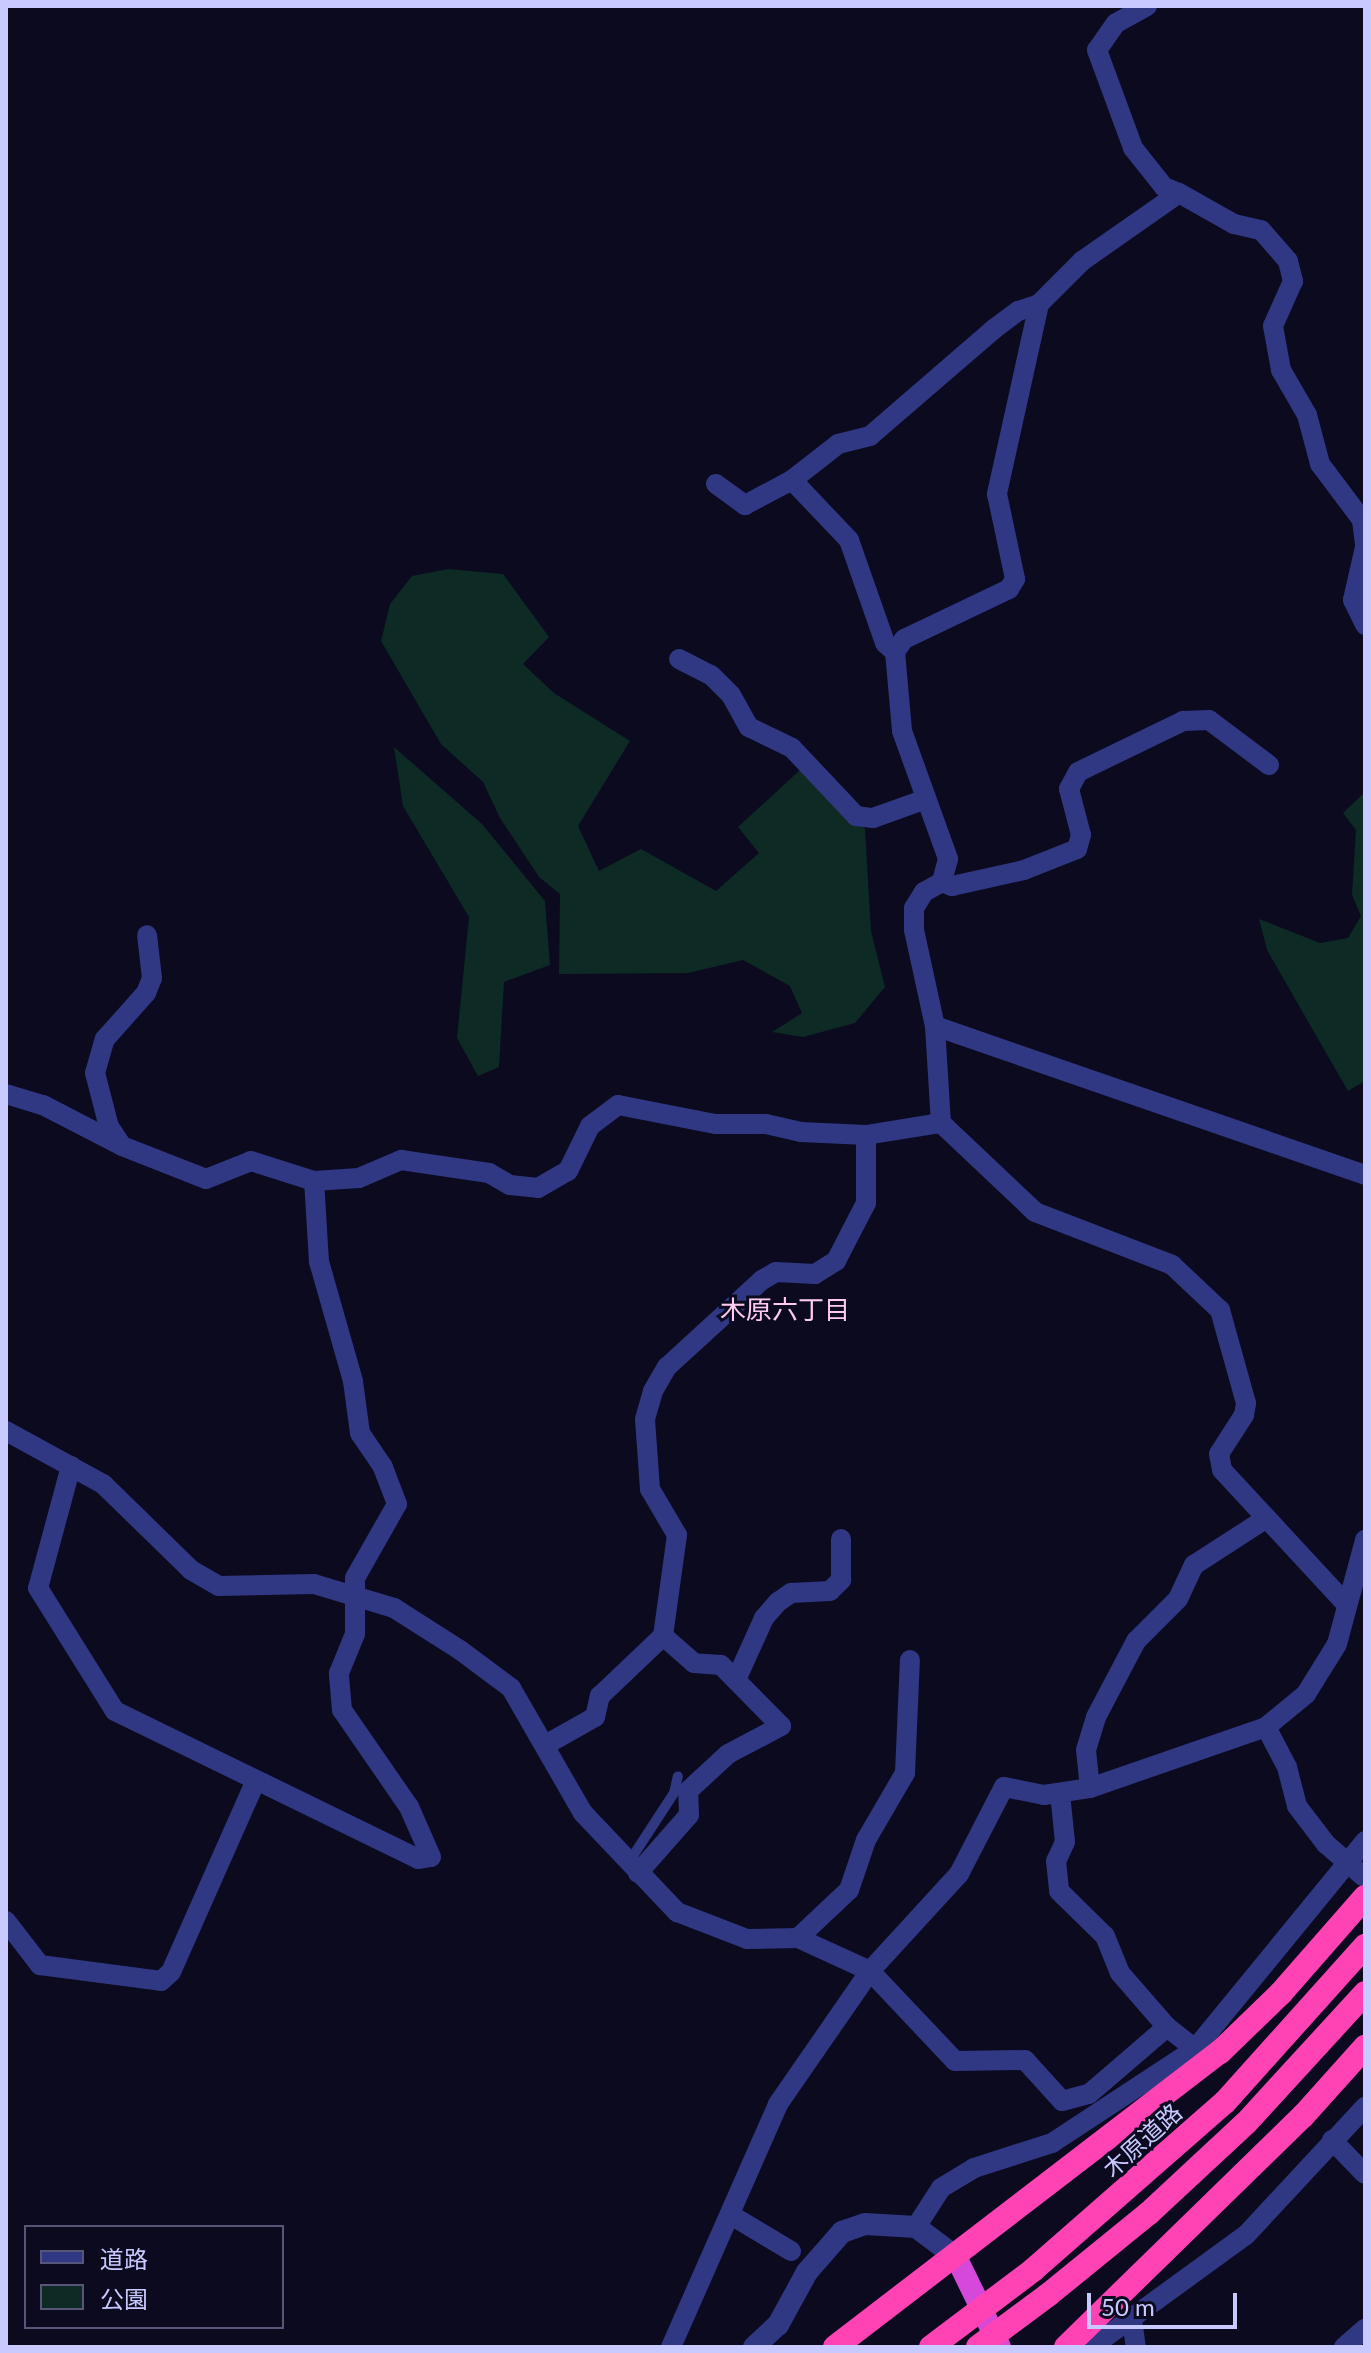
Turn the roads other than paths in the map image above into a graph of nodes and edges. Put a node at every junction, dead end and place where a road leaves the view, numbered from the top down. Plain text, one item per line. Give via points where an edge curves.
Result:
1 (1147, 6) edge
2 (1179, 193) junction
3 (1039, 304) junction
4 (792, 480) junction
5 (716, 484) dead end
6 (1365, 546) edge
7 (1365, 625) edge
8 (895, 652) junction
9 (679, 659) dead end
10 (1269, 765) dead end
11 (926, 799) junction
12 (942, 882) junction
13 (147, 935) dead end
14 (935, 1026) junction
15 (6, 1094) edge
16 (941, 1123) junction
17 (866, 1135) junction
18 (122, 1146) junction
19 (1365, 1175) edge
20 (314, 1181) junction
21 (6, 1431) edge
22 (71, 1466) junction
23 (1265, 1519) junction
24 (841, 1539) dead end
25 (1365, 1540) edge
26 (351, 1597) junction
27 (1347, 1605) junction
28 (663, 1636) junction
29 (910, 1660) dead end
30 (736, 1680) junction
31 (1266, 1727) junction
32 (547, 1744) junction
33 (678, 1776) dead end
34 (255, 1782) junction
35 (1090, 1788) junction
36 (1060, 1793) junction
37 (1365, 1841) edge
38 (633, 1868) junction
39 (1358, 1879) edge
40 (6, 1921) edge
41 (798, 1938) junction
42 (1365, 1946) edge
43 (870, 1971) junction
44 (1365, 1993) edge
45 (1167, 2027) junction
46 (1365, 2047) edge
47 (1195, 2049) junction
48 (1365, 2107) edge
49 (1332, 2140) junction
50 (1365, 2174) edge
51 (731, 2215) junction
52 (916, 2227) junction
53 (791, 2251) dead end
54 (956, 2257) junction
55 (1132, 2320) junction
56 (1365, 2329) edge
57 (1075, 2339) edge
58 (671, 2347) edge
59 (754, 2347) edge
60 (835, 2347) edge
61 (931, 2347) edge
62 (978, 2347) edge
63 (1000, 2347) edge
64 (1136, 2347) edge
65 (1344, 2347) edge

1 - 2 street via 1116,23 1097,50 1133,148 1164,187
2 - 3 street via 1082,261
2 - 6 street via 1234,224 1261,230 1288,261 1293,281 1273,326 1281,370 1307,415 1320,464 1362,520
3 - 4 street via 1018,311 994,329 870,436 838,444
3 - 8 street via 997,494 1015,579 1009,589 904,639
4 - 5 street via 745,505
4 - 8 street via 849,540 885,643
6 - 7 street via 1353,600
8 - 11 street via 902,731
9 - 11 street via 711,675 731,695 749,727 792,748 856,816 873,818
10 - 12 street via 1209,720 1183,721 1078,772 1069,789 1081,835 1077,849 1024,870 952,886
11 - 12 street via 948,859
12 - 14 street via 924,892 914,908
13 - 18 street via 152,978 146,993 105,1039 95,1073 109,1127
14 - 16 street
14 - 19 street
15 - 18 street via 43,1105
16 - 17 street
16 - 23 street via 1035,1212 1172,1265 1220,1310 1246,1403 1219,1454 1222,1470
17 - 20 street via 715,1124 618,1105 590,1126 568,1171 538,1188 510,1185 489,1173 401,1160 359,1178
17 - 28 street via 866,1203 836,1261 815,1274 776,1272 762,1280 667,1367 653,1391 645,1419 650,1489 677,1535
18 - 20 street via 206,1179 251,1161
20 - 26 street via 319,1262 353,1381 360,1433 383,1467 397,1504 355,1578
21 - 22 street
22 - 26 street via 103,1484 191,1570 219,1586 289,1581
22 - 34 street via 38,1588 115,1711
23 - 27 street
23 - 35 street via 1194,1565 1178,1599 1136,1641 1096,1717 1086,1750
24 - 30 street via 841,1580 830,1591 791,1593 778,1602 764,1618
25 - 27 street
26 - 32 street via 394,1608 511,1688
26 - 34 street via 355,1634 339,1673 342,1710 409,1807 431,1857 418,1859
27 - 31 street via 1337,1644 1306,1694
28 - 30 street via 694,1663 721,1665
28 - 32 street via 600,1696 595,1717
29 - 41 street via 905,1773 866,1840 849,1890
30 - 38 street via 781,1726 728,1754 688,1791 689,1815
31 - 35 street
31 - 39 street via 1287,1767 1297,1806
32 - 38 street via 583,1813
33 - 38 lane
34 - 40 street via 171,1972 161,1981 40,1965
35 - 36 street
36 - 43 street via 1004,1787 959,1874
36 - 45 street via 1065,1842 1056,1861 1059,1891 1105,1936 1120,1973
37 - 39 street
38 - 41 street via 677,1912 747,1939
39 - 47 street
39 - 54 highway via 1281,1993 1220,2052
41 - 43 street
42 - 61 highway, 木原道路, bridge via 1225,2102 1033,2270
43 - 45 street via 955,2061 1025,2060 1062,2101 1089,2094
43 - 51 street via 778,2104
44 - 62 highway, bridge via 1246,2123 1149,2213
45 - 47 street
46 - 57 highway via 1293,2127
47 - 52 street via 1052,2143 974,2168 941,2188
48 - 49 street
49 - 50 street
49 - 55 street via 1246,2235
51 - 53 street
51 - 58 street
52 - 54 street
52 - 59 street via 865,2224 842,2232 815,2260 778,2325
54 - 60 highway
54 - 63 highway
55 - 57 street via 1100,2341
55 - 64 street
56 - 65 street

